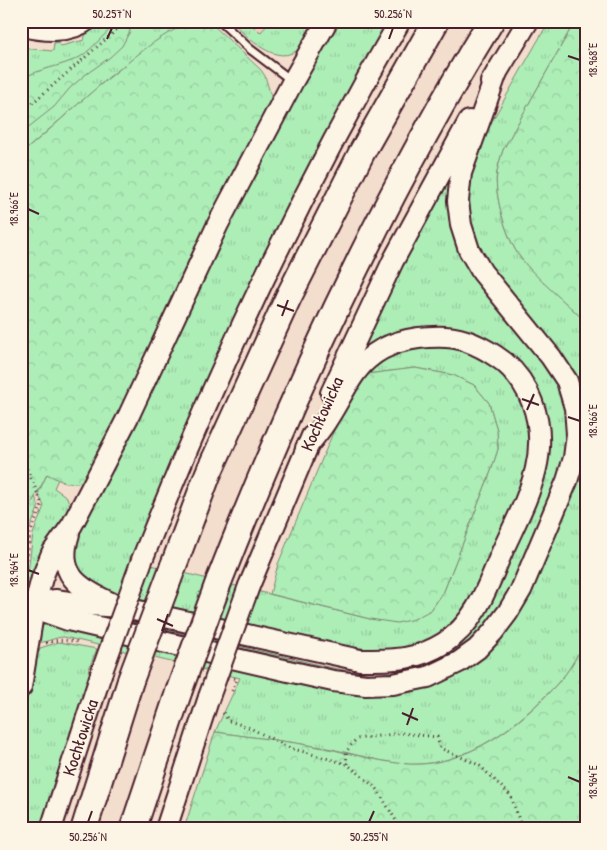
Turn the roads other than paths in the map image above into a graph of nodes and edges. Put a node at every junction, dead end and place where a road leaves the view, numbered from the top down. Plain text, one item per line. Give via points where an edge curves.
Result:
1 (91, 21) edge
2 (220, 21) edge
3 (327, 21) edge
4 (400, 21) edge
5 (436, 21) edge
6 (491, 21) edge
7 (528, 21) edge
8 (21, 30) edge
9 (497, 72) junction
10 (293, 81) junction
11 (306, 448) junction
12 (72, 525) junction
13 (120, 607) junction
14 (34, 608) junction
15 (21, 687) edge
16 (51, 829) edge
17 (84, 829) edge
18 (132, 829) edge
19 (166, 829) edge

1 - 8 street via 79,29 63,32
2 - 10 lane via 250,49
3 - 10 main road
4 - 16 main road, Kochłowicka, bridge via 318,168 260,283 190,440 100,674
5 - 17 highway, bridge via 362,152 288,298 208,474 131,679
6 - 18 highway, bridge via 360,258 287,414 219,581
7 - 9 main road, Kochłowicka
9 - 11 main road, Kochłowicka via 393,261
9 - 14 main road via 461,173 458,202 461,225 469,250 482,272 552,357 567,381 575,408 577,434 567,481 521,590 493,632 459,662 428,678 393,684 366,684 297,673 68,620
10 - 12 main road via 218,224 129,415
11 - 13 main road via 349,382 368,359 388,345 429,336 453,338 483,348 512,369 527,390 535,410 540,437 538,460 531,487 480,602 464,626 445,642 420,656 360,660
11 - 19 main road, Kochłowicka, bridge via 249,586
12 - 13 main road via 65,560 72,579 92,594
12 - 14 main road via 52,553
13 - 14 main road via 55,600
14 - 15 main road

